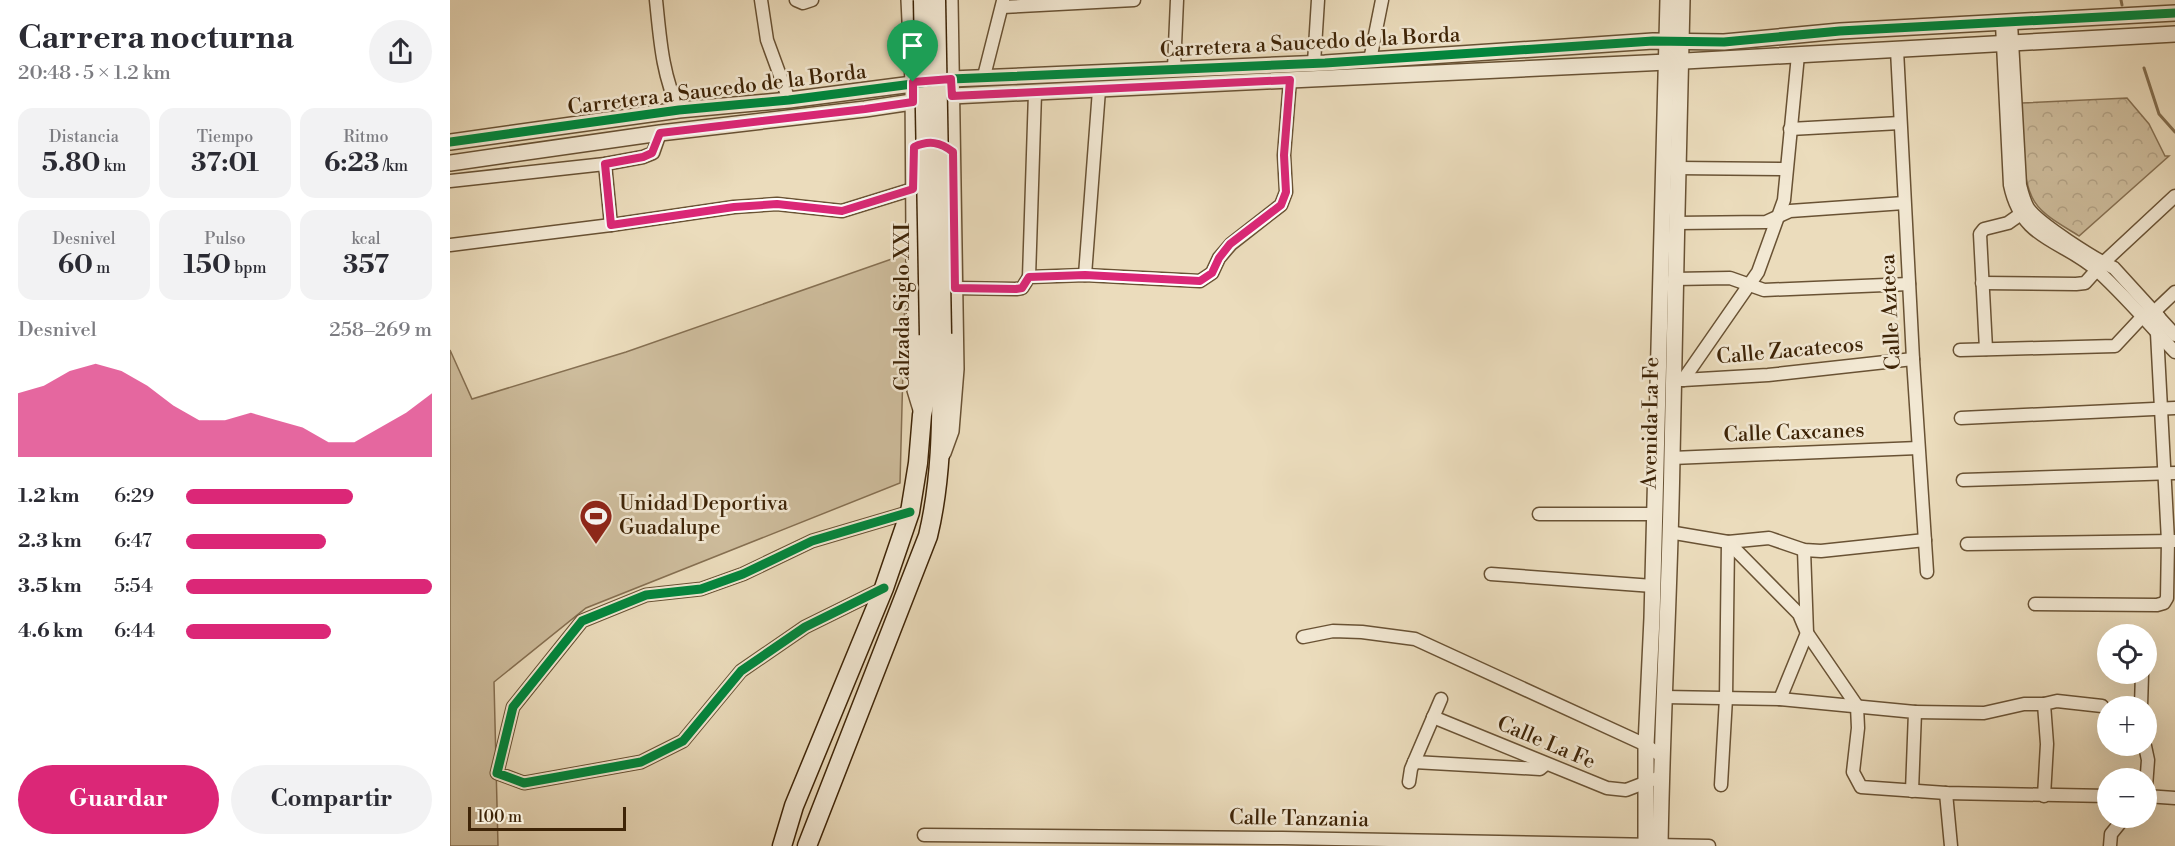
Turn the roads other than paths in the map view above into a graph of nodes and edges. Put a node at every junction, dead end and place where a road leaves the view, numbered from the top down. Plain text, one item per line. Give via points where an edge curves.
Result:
1 (656, 0) edge
2 (761, 0) edge
3 (796, 0) edge
4 (812, 0) edge
5 (909, 0) edge
6 (923, 0) edge
7 (936, 0) edge
8 (950, 0) edge
9 (1134, 0) edge
10 (1178, 0) edge
11 (1318, 0) edge
12 (1382, 0) edge
13 (1668, 0) edge
14 (1682, 0) edge
15 (1002, 3) edge
16 (2175, 13) edge
17 (2006, 23) junction
18 (2175, 34) edge
19 (951, 42) junction
20 (1674, 42) junction
21 (2008, 44) junction
22 (912, 49) junction
23 (1897, 50) junction
24 (1798, 55) junction
25 (1370, 60) junction
26 (1674, 62) junction
27 (1314, 63) junction
28 (1174, 68) junction
29 (984, 76) junction
30 (951, 79) junction
31 (1290, 80) junction
32 (913, 82) junction
33 (1098, 90) junction
34 (1035, 93) junction
35 (789, 100) junction
36 (913, 102) junction
37 (945, 102) junction
38 (679, 110) junction
39 (1900, 123) junction
40 (1790, 129) junction
41 (660, 133) junction
42 (450, 142) edge
43 (914, 147) junction
44 (953, 152) junction
45 (450, 163) edge
46 (605, 164) junction
47 (1677, 168) junction
48 (1786, 168) junction
49 (450, 181) edge
50 (913, 189) junction
51 (2175, 196) edge
52 (1904, 203) junction
53 (2024, 211) junction
54 (1779, 216) junction
55 (1676, 223) junction
56 (611, 225) junction
57 (450, 245) edge
58 (2100, 266) junction
59 (1085, 275) junction
60 (1029, 277) junction
61 (1674, 279) junction
62 (1982, 283) junction
63 (1909, 284) junction
64 (1747, 285) junction
65 (955, 288) junction
66 (2175, 292) edge
67 (2157, 314) junction
68 (2143, 316) junction
69 (2157, 333) junction
70 (935, 334) junction
71 (2175, 335) edge
72 (1986, 349) junction
73 (1960, 350) dead end
74 (2175, 352) edge
75 (1913, 359) junction
76 (1657, 371) junction
77 (1678, 379) junction
78 (2175, 408) edge
79 (2162, 410) junction
80 (922, 415) junction
81 (1961, 418) dead end
82 (1918, 448) junction
83 (1672, 458) junction
84 (940, 461) junction
85 (2170, 474) edge
86 (1963, 480) dead end
87 (910, 512) junction
88 (1539, 514) dead end
89 (1655, 514) junction
90 (1670, 532) junction
91 (1925, 540) junction
92 (2171, 541) edge
93 (1728, 542) junction
94 (1967, 544) dead end
95 (1804, 550) junction
96 (1928, 572) dead end
97 (1491, 574) dead end
98 (1653, 586) junction
99 (884, 588) junction
100 (2035, 604) dead end
101 (1807, 633) junction
102 (1303, 638) dead end
103 (1664, 697) junction
104 (1726, 698) junction
105 (1441, 699) dead end
106 (1780, 699) junction
107 (2044, 704) junction
108 (2097, 705) edge
109 (1857, 706) junction
110 (1915, 712) junction
111 (1433, 717) junction
112 (1646, 745) junction
113 (1661, 756) junction
114 (1414, 762) junction
115 (1546, 764) junction
116 (1653, 779) junction
117 (1409, 782) dead end
118 (1721, 785) dead end
119 (1912, 791) junction
120 (1946, 793) junction
121 (2044, 796) junction
122 (2097, 796) edge
123 (2157, 797) edge
124 (2175, 798) edge
125 (2116, 828) edge
126 (924, 835) dead end
127 (986, 841) edge
128 (1082, 841) edge
129 (1143, 842) edge
130 (1211, 842) edge
131 (1280, 842) edge
132 (1653, 845) edge
133 (782, 846) edge
134 (807, 846) edge
135 (1708, 846) edge
136 (1951, 846) edge
137 (2110, 846) edge

1 - 38 street via 669,89
2 - 35 street via 767,40
3 - 4 street
5 - 22 street
6 - 70 main road, Calzada Siglo XXI, bridge
7 - 37 main road, Calzada Siglo XXI, bridge
8 - 19 street, Calzada Siglo XXI
9 - 15 street
10 - 28 street
11 - 27 street
12 - 25 street
13 - 20 street, Avenida La Fe
14 - 20 street, Avenida La Fe
15 - 29 street
16 - 17 street, Carretera a Saucedo de la Borda
17 - 20 street, Carretera a Saucedo de la Borda
17 - 21 street
18 - 21 street, Carretera a Saucedo de la Borda
19 - 22 street via 936,53
19 - 30 street, Calzada Siglo XXI
20 - 25 street, Carretera a Saucedo de la Borda
20 - 26 street, Avenida La Fe
21 - 23 street, Carretera a Saucedo de la Borda
21 - 53 street via 2010,185 2013,200
22 - 32 street
23 - 24 street, Carretera a Saucedo de la Borda
23 - 39 street, Calle Azteca
24 - 26 street, Carretera a Saucedo de la Borda
24 - 40 street
25 - 27 street, Carretera a Saucedo de la Borda
26 - 31 street, Carretera a Saucedo de la Borda
26 - 47 street, Avenida La Fe
26 - 76 street, Avenida La Fe
27 - 28 street, Carretera a Saucedo de la Borda
28 - 29 street, Carretera a Saucedo de la Borda
29 - 30 street, Carretera a Saucedo de la Borda
30 - 32 street, Carretera a Saucedo de la Borda
30 - 37 street, Calzada Siglo XXI
31 - 33 street, Carretera a Saucedo de la Borda
31 - 59 street via 1284,155 1286,192 1281,205 1230,244 1208,277 1200,281
32 - 35 street, Carretera a Saucedo de la Borda
32 - 36 street
33 - 34 street, Carretera a Saucedo de la Borda
33 - 59 street
34 - 37 street, Carretera a Saucedo de la Borda
34 - 60 street
35 - 38 street, Carretera a Saucedo de la Borda
36 - 37 street, Carretera a Saucedo de la Borda
36 - 41 street, Carretera a Saucedo de la Borda
36 - 43 street
37 - 44 street, Calzada Siglo XXI
37 - 70 main road, bridge
38 - 42 street, Carretera a Saucedo de la Borda
39 - 40 street
39 - 52 street, Calle Azteca
40 - 48 street
41 - 45 street, Carretera a Saucedo de la Borda
41 - 46 street via 652,153
43 - 44 street via 933,142 944,144
43 - 50 street
44 - 65 street, Calzada Siglo XXI
46 - 49 street
46 - 56 street
47 - 48 street
47 - 55 street, Avenida La Fe
48 - 54 street
50 - 56 street via 842,211 777,204
50 - 80 street via 915,390
51 - 58 street
52 - 54 street via 1790,211
52 - 63 street, Calle Azteca
53 - 58 street
53 - 62 street via 2008,223 1984,229 1980,234
54 - 55 street via 1766,222
54 - 64 street via 1758,272
55 - 61 street, Avenida La Fe
56 - 57 street
58 - 62 street via 2085,283 2076,285
58 - 67 street via 2115,268
58 - 68 street
59 - 60 street
60 - 65 street via 1022,288 1016,289
61 - 64 street via 1730,278
61 - 77 street, Avenida La Fe
62 - 72 street
63 - 64 street via 1764,290
63 - 75 street, Calle Azteca
64 - 77 street
65 - 84 street, Calzada Siglo XXI via 955,396 951,431
66 - 67 street
67 - 68 street
67 - 69 street
67 - 71 street
68 - 69 street
68 - 72 street via 2115,346
69 - 74 street
69 - 79 street
70 - 80 main road, Calzada Siglo XXI
70 - 84 main road, Calzada Siglo XXI
72 - 73 street
75 - 77 street, Calle Zacatecos via 1768,375
75 - 82 street, Calle Azteca
76 - 77 street
76 - 89 street, Avenida La Fe
77 - 83 street, Avenida La Fe
78 - 79 street
79 - 81 street
79 - 85 street
80 - 87 main road, Calzada Siglo XXI
82 - 83 street, Calle Caxcanes
82 - 91 street, Calle Azteca
83 - 90 street, Avenida La Fe
84 - 134 main road, Calzada Siglo XXI via 933,514 922,552
85 - 86 street
85 - 92 street
87 - 99 main road, Calzada Siglo XXI
87 - 99 street via 812,541 701,589 646,595 582,621 513,707 497,773 524,783 641,762 682,741 741,671 805,627
88 - 89 street
89 - 98 street, Avenida La Fe
90 - 93 street
90 - 103 street, Avenida La Fe
91 - 95 street
91 - 96 street, Calle Azteca
92 - 94 street
92 - 100 street via 2168,598 2164,603
93 - 95 street via 1769,538
93 - 101 street via 1799,614
93 - 104 street
95 - 101 street
97 - 98 street
98 - 112 street, Avenida La Fe
99 - 133 main road, Calzada Siglo XXI via 794,806
101 - 106 street
101 - 109 street
102 - 112 street via 1333,631 1414,639
103 - 104 street
103 - 113 street, Avenida La Fe
104 - 106 street
104 - 118 street
105 - 111 street
106 - 109 street
107 - 108 street via 2057,701
107 - 110 street via 1984,713
107 - 121 street
109 - 110 street
109 - 119 street via 1853,772 1856,780 1862,787
110 - 119 street
111 - 114 street
111 - 115 street, Calle La Fe
112 - 113 street
112 - 116 street, Avenida La Fe
113 - 116 street, Avenida La Fe
114 - 115 street via 1540,769
114 - 117 street
115 - 116 street, Calle La Fe via 1607,788 1626,790
116 - 132 street, Avenida La Fe
119 - 120 street
120 - 121 street
120 - 136 street
121 - 122 street
123 - 124 street
125 - 137 street
126 - 127 street, Calle Tanzania
127 - 128 street, Calle Tanzania
128 - 129 street, Calle Tanzania
129 - 130 street, Calle Tanzania
130 - 131 street, Calle Tanzania
131 - 132 street, Calle Tanzania
132 - 135 street, Calle Tanzania

